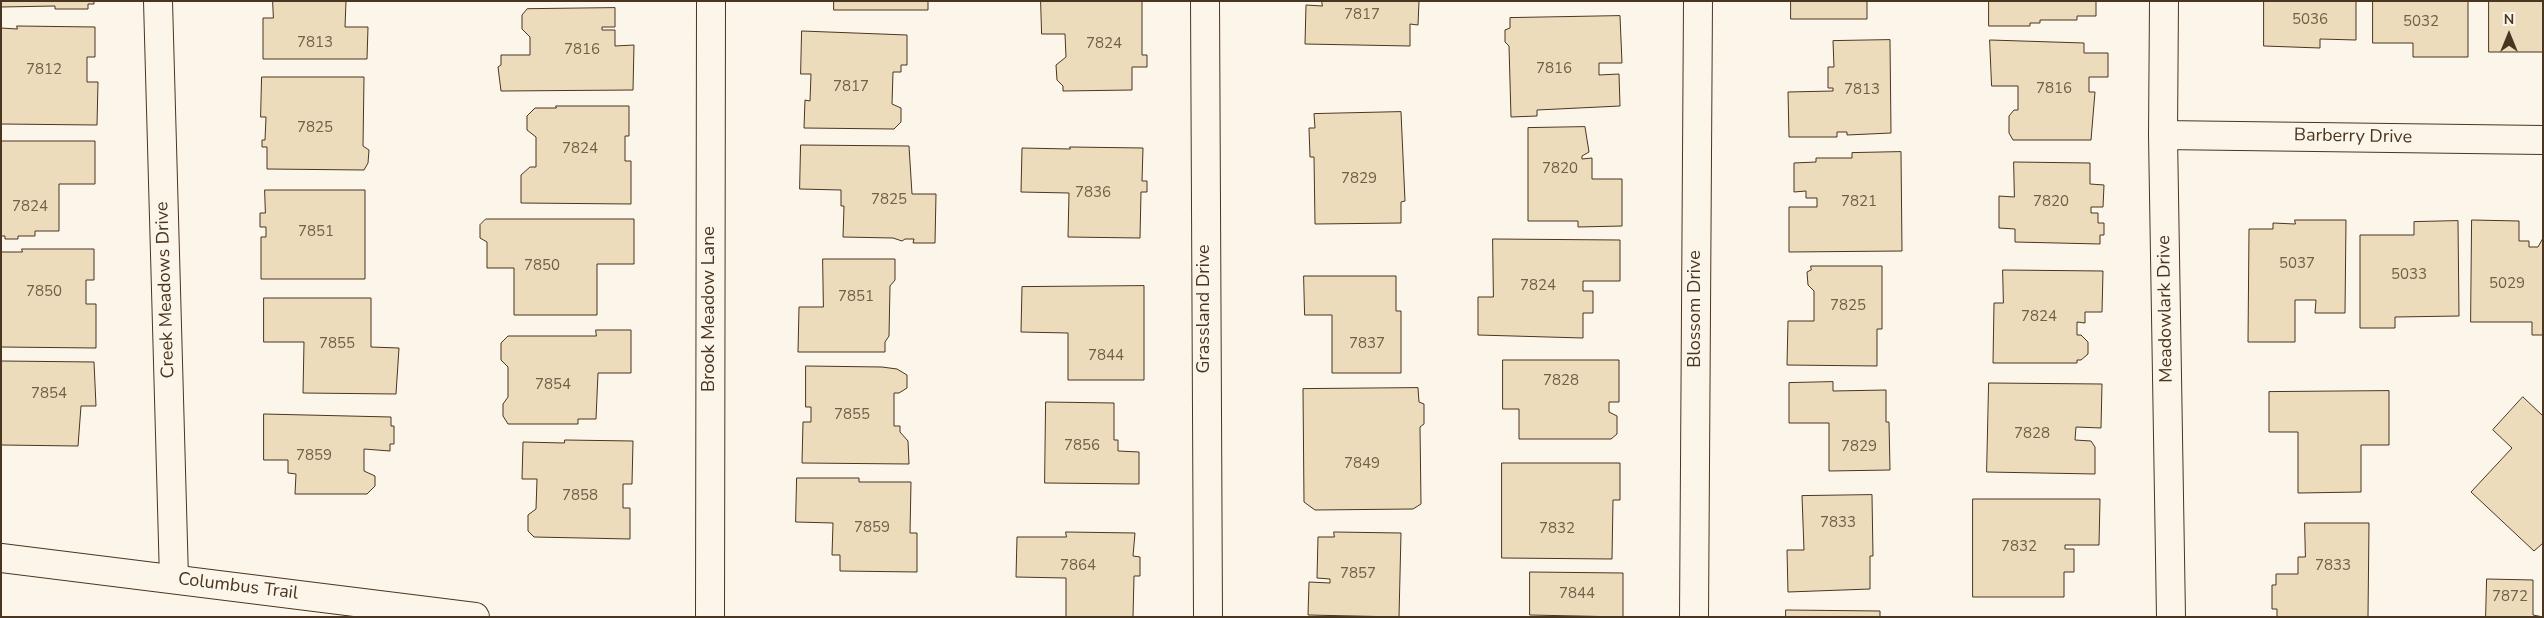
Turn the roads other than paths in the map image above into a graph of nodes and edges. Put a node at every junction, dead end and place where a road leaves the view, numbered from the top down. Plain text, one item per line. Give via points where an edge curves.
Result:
1 (158, 1) edge
2 (711, 1) edge
3 (1205, 1) edge
4 (1698, 1) edge
5 (2164, 1) edge
6 (2163, 134) junction
7 (2543, 140) edge
8 (1, 558) edge
9 (174, 579) junction
10 (475, 617) edge
11 (710, 617) edge
12 (1208, 617) edge
13 (1694, 617) edge
14 (2171, 617) edge

1 - 9 street, Creek Meadows Drive
2 - 11 street, Brook Meadow Lane
3 - 12 street, Grassland Drive
4 - 13 street, Blossom Drive
5 - 6 street, Meadowlark Drive
6 - 7 street, Barberry Drive
6 - 14 street, Meadowlark Drive
8 - 9 street, Columbus Trail
9 - 10 street, Columbus Trail

